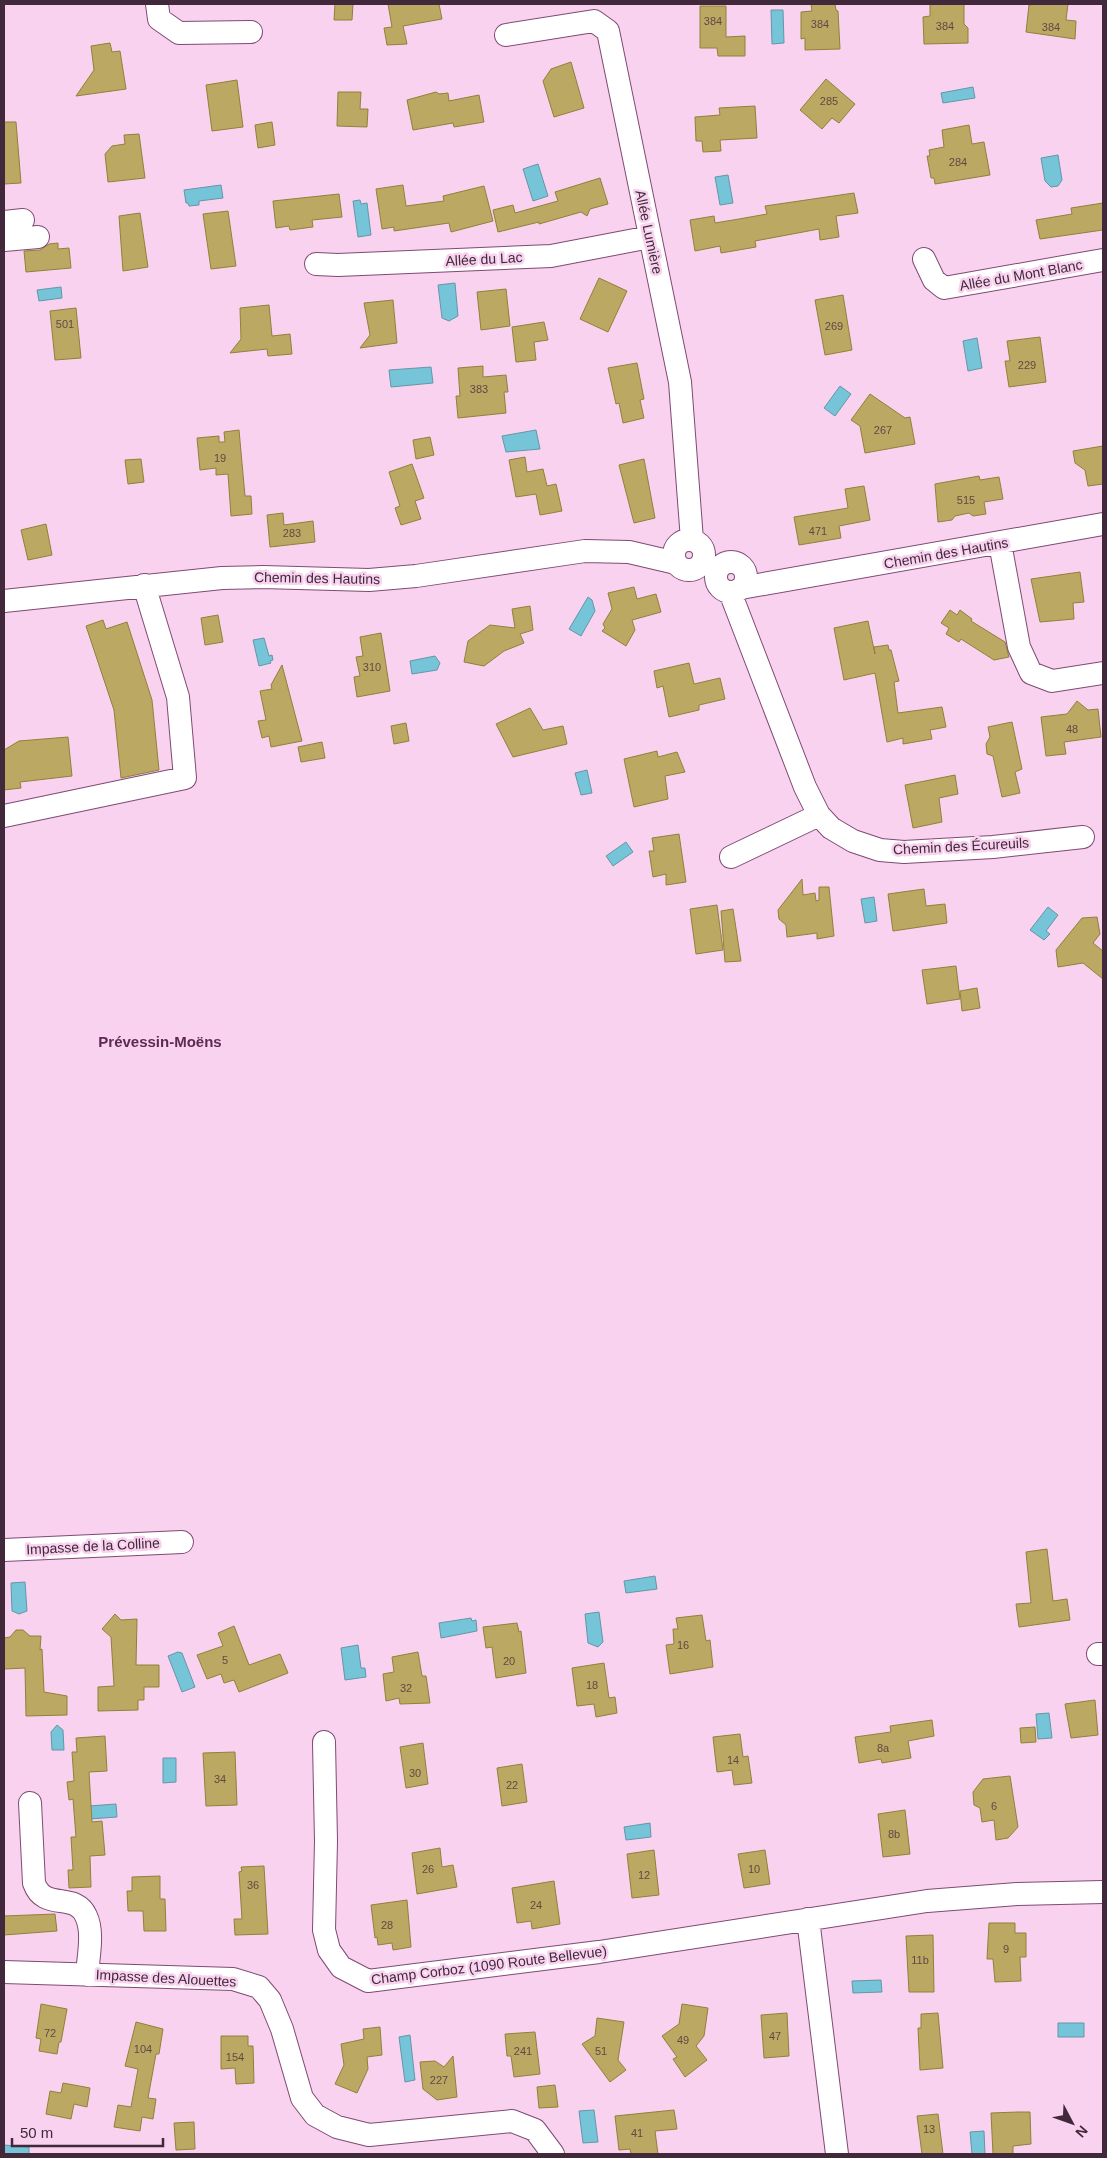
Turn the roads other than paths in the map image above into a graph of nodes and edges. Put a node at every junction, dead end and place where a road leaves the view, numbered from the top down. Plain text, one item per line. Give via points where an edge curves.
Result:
1 (157, 4) edge
2 (251, 32) dead end
3 (506, 35) dead end
4 (38, 237) dead end
5 (650, 237) junction
6 (4, 240) edge
7 (924, 259) dead end
8 (1103, 260) edge
9 (316, 264) dead end
10 (1103, 524) edge
11 (1000, 543) junction
12 (688, 553) junction
13 (732, 579) junction
14 (144, 585) junction
15 (4, 601) edge
16 (1103, 674) edge
17 (819, 815) junction
18 (4, 816) edge
19 (1083, 837) dead end
20 (731, 857) dead end
21 (182, 1542) dead end
22 (4, 1550) edge
23 (324, 1742) dead end
24 (30, 1803) dead end
25 (1103, 1892) edge
26 (808, 1919) junction
27 (4, 1972) edge
28 (87, 1975) junction
29 (553, 2154) edge
30 (838, 2154) edge

1 - 2 street via 159,19 179,33
3 - 5 street, Allée Lumière via 594,20 608,31
4 - 6 street
5 - 9 street, Allée du Lac via 552,256
5 - 12 street, Allée Lumière via 680,382
7 - 8 street, Allée du Mont Blanc via 934,280 944,288
10 - 11 street, Chemin des Hautins
11 - 13 street, Chemin des Hautins via 788,579
11 - 16 street via 1019,647 1031,673 1052,681
12 - 13 street, Chemin des Hautins
12 - 14 street, Chemin des Hautins via 585,551 450,572 378,579 263,577
13 - 17 street, Chemin des Écureuils via 805,787
14 - 15 street, Chemin des Hautins
14 - 18 street via 178,697 184,778
17 - 19 street, Chemin des Écureuils via 831,828 853,841 880,850 904,852 993,847
17 - 20 street
21 - 22 street, Impasse de la Colline
23 - 26 street, Champ Corboz (1090 Route Bellevue) via 324,1930 329,1950 341,1967 368,1981 599,1952
24 - 28 street via 37,1893 49,1901 66,1901 86,1916 89,1936
25 - 26 street, Champ Corboz (1090 Route Bellevue) via 927,1901
26 - 30 street
27 - 28 street, Impasse des Alouettes
28 - 29 street, Impasse des Alouettes via 233,1979 259,1987 270,2000 282,2029 302,2098 315,2115 337,2127 369,2135 512,2121 535,2130

